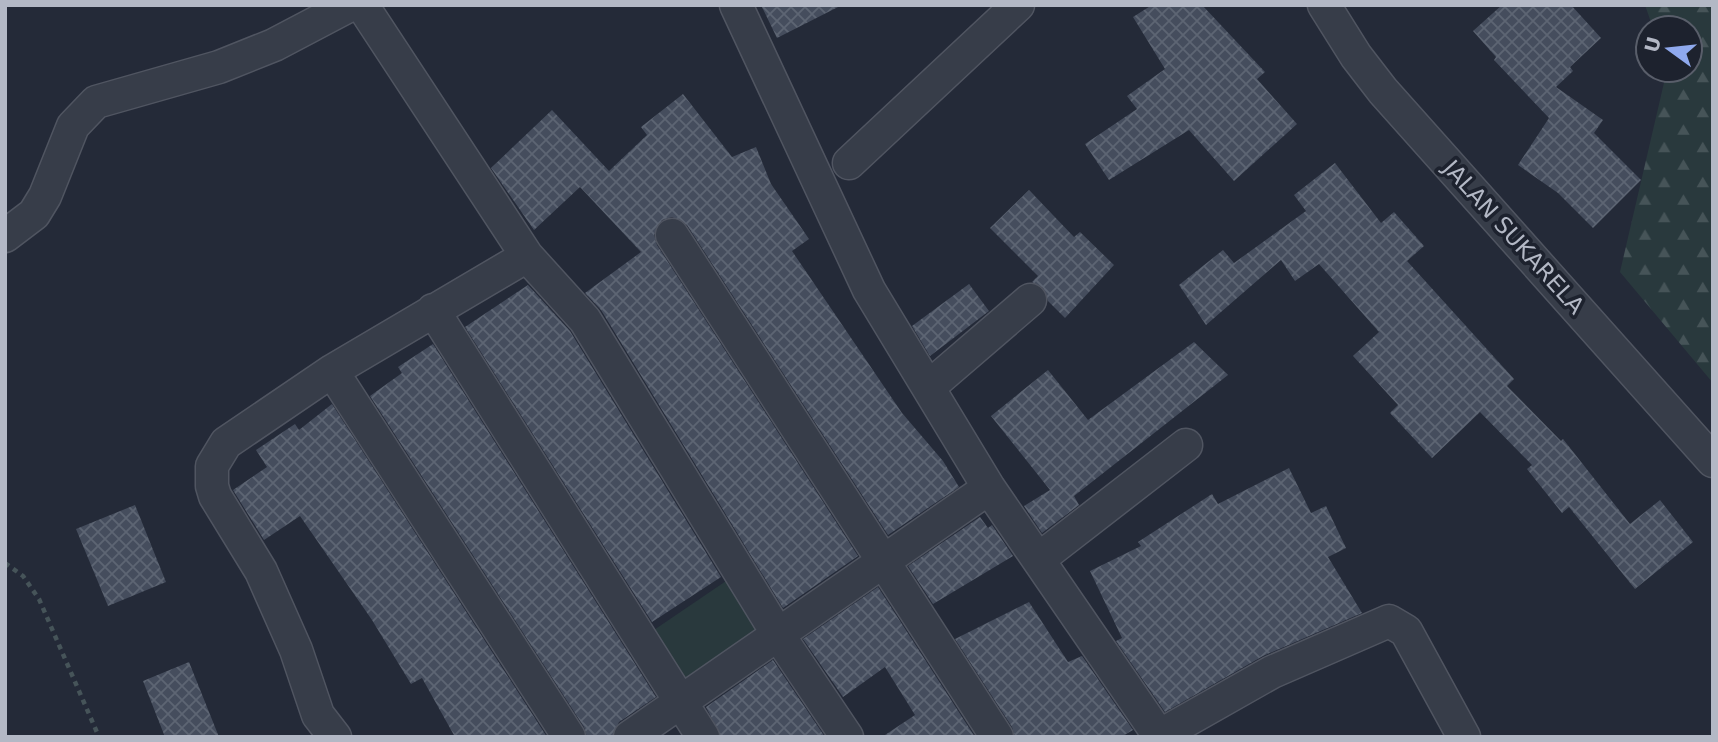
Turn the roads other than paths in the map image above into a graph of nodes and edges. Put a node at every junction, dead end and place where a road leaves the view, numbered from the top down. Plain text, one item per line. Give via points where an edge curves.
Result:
1 (350, 5) edge
2 (362, 5) edge
3 (736, 5) edge
4 (1018, 5) edge
5 (1324, 5) edge
6 (849, 163) dead end
7 (672, 235) dead end
8 (5, 236) edge
9 (527, 256) junction
10 (1030, 300) dead end
11 (433, 310) junction
12 (332, 371) junction
13 (930, 386) junction
14 (1186, 445) dead end
15 (1713, 461) edge
16 (989, 488) junction
17 (1039, 559) junction
18 (883, 564) junction
19 (779, 636) junction
20 (681, 702) junction
21 (1160, 736) edge
22 (335, 737) edge
23 (569, 737) edge
24 (629, 737) edge
25 (702, 737) edge
26 (848, 737) edge
27 (997, 737) edge
28 (1464, 737) edge

1 - 8 street via 274,46 219,68 96,102 73,126 34,214
2 - 9 street
3 - 13 street via 869,290
4 - 6 street
5 - 15 street, JALAN SUKARELA via 1382,90
7 - 18 street
9 - 11 street
9 - 19 street via 585,320
10 - 13 street
11 - 12 street
11 - 20 street
12 - 22 street via 226,443 212,466 212,476 215,496 270,591 318,715
12 - 23 street
13 - 16 street
14 - 17 street
16 - 17 street
16 - 18 street
17 - 21 street
18 - 19 street
18 - 27 street
19 - 20 street
19 - 26 street
20 - 24 street
20 - 25 street
21 - 28 street via 1272,672 1389,621 1406,631

